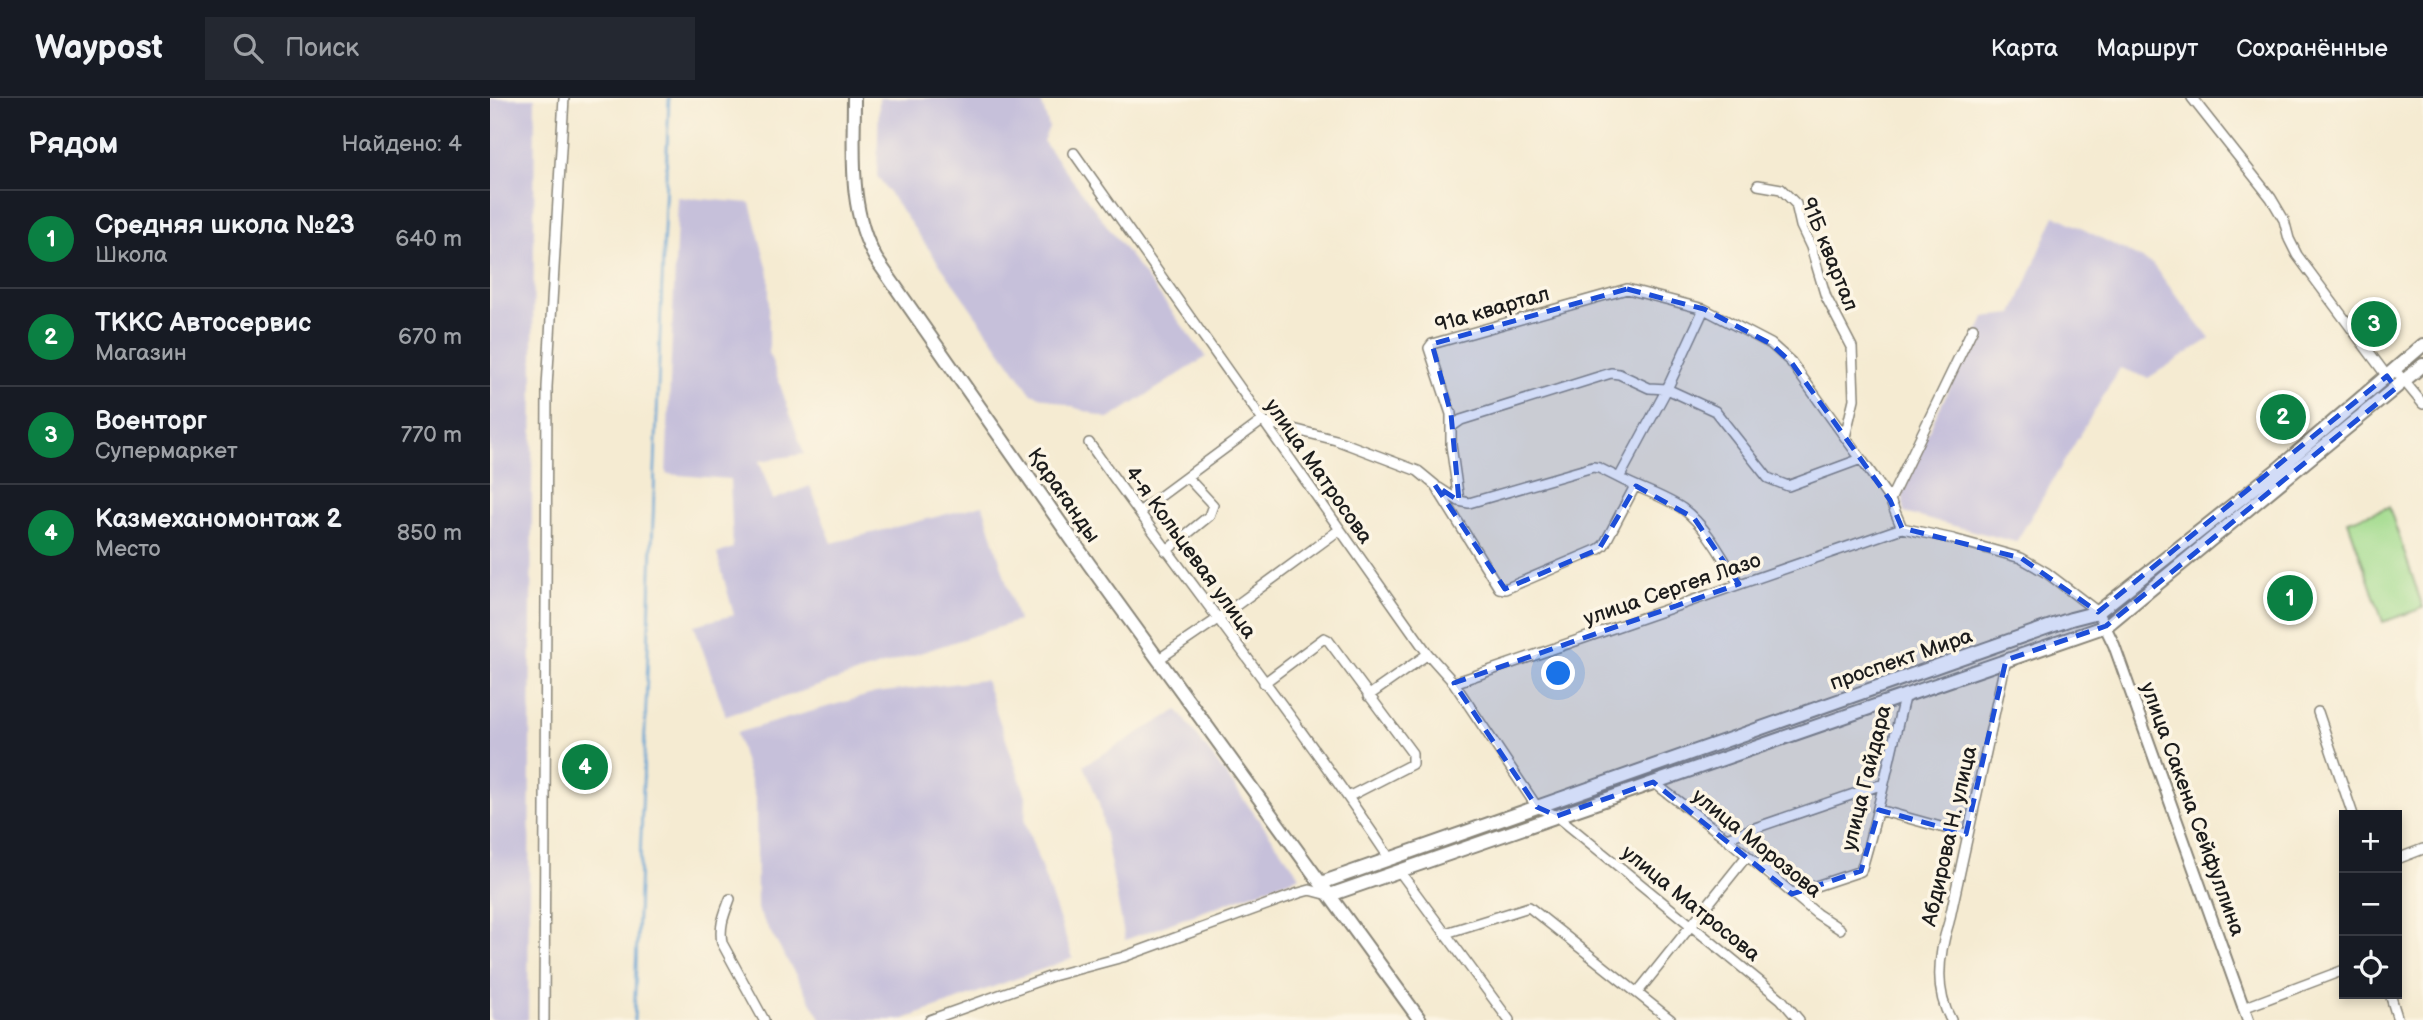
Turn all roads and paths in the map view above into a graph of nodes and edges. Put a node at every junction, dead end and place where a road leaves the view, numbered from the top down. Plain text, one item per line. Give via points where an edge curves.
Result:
1 (564, 98) edge
2 (854, 98) edge
3 (2192, 98) edge
4 (1074, 153) dead end
5 (1758, 185) dead end
6 (1704, 309) junction
7 (1973, 328) dead end
8 (2423, 345) edge
9 (2423, 365) edge
10 (2391, 373) junction
11 (2400, 384) junction
12 (1667, 389) junction
13 (2423, 404) edge
14 (1262, 421) junction
15 (1451, 427) junction
16 (1845, 437) junction
17 (1090, 443) dead end
18 (1861, 459) junction
19 (1187, 477) junction
20 (1619, 478) junction
21 (1435, 485) junction
22 (1635, 486) junction
23 (1890, 499) junction
24 (1459, 501) junction
25 (1139, 512) junction
26 (1902, 528) junction
27 (1339, 530) junction
28 (1166, 551) junction
29 (1739, 584) junction
30 (2098, 612) junction
31 (1219, 618) junction
32 (2106, 626) junction
33 (1428, 654) junction
34 (1159, 659) junction
35 (2006, 660) junction
36 (1264, 683) junction
37 (1454, 683) junction
38 (1905, 694) junction
39 (1368, 696) junction
40 (2318, 712) dead end
41 (1653, 782) junction
42 (1883, 785) junction
43 (1348, 797) junction
44 (1537, 807) junction
45 (1879, 810) junction
46 (2351, 810) edge
47 (1557, 816) junction
48 (1966, 834) junction
49 (1726, 838) junction
50 (2423, 849) edge
51 (1746, 857) junction
52 (2402, 857) edge
53 (1390, 859) junction
54 (1400, 872) junction
55 (1316, 886) junction
56 (1792, 894) junction
57 (1330, 895) junction
58 (730, 899) dead end
59 (1692, 925) junction
60 (1840, 929) dead end
61 (1446, 933) junction
62 (2339, 972) edge
63 (1637, 993) junction
64 (2392, 999) edge
65 (2243, 1008) junction
66 (544, 1020) edge
67 (764, 1020) edge
68 (930, 1020) edge
69 (1420, 1020) edge
70 (1508, 1020) edge
71 (1671, 1020) edge
72 (1799, 1020) edge
73 (1951, 1020) edge
74 (2248, 1020) edge
75 (2398, 1020) edge

1 - 66 street via 547,387
2 - 34 main road, Қарағанды via 854,188 868,245
3 - 10 street via 2271,198 2297,255
4 - 14 street, улица Матросова
5 - 16 street, 91Б квартал via 1781,189 1796,204 1826,297 1852,347 1854,399
6 - 12 street
6 - 15 street, 91а квартал via 1627,289 1432,344 1429,348 1448,399
6 - 16 street via 1771,344 1791,362
7 - 23 street
8 - 10 main road, проспект Мира
9 - 11 main road, проспект Мира
10 - 11 street
10 - 30 main road, проспект Мира via 2203,531
11 - 13 street
11 - 32 main road, проспект Мира
12 - 15 street via 1611,373
12 - 18 street via 1715,411 1768,478 1788,486
12 - 20 street
14 - 19 street
14 - 21 street via 1382,456 1418,471
14 - 27 street, улица Матросова
15 - 24 street
16 - 18 street
17 - 25 street, 4-я Кольцевая улица
18 - 23 street
19 - 25 street
19 - 28 street via 1213,505 1212,511
20 - 22 street
20 - 24 street via 1593,467 1469,503
21 - 22 street via 1499,588 1505,589 1599,550
21 - 24 street
22 - 29 street via 1694,518
23 - 26 street
25 - 28 street, 4-я Кольцевая улица
26 - 29 street, улица Сергея Лазо
26 - 30 street via 2021,558
27 - 31 street
27 - 33 street, улица Матросова
28 - 31 street, 4-я Кольцевая улица
29 - 37 street, улица Сергея Лазо
30 - 32 street, улица Сакена Сейфуллина
30 - 44 main road, проспект Мира
31 - 34 street
31 - 36 street, 4-я Кольцевая улица
32 - 35 main road, проспект Мира
32 - 65 street, улица Сакена Сейфуллина
33 - 37 street, улица Матросова
33 - 39 street
34 - 55 main road, Қарағанды
35 - 38 main road, проспект Мира
35 - 48 street, Абдирова Н. улица
36 - 39 street via 1324,638
36 - 43 street, 4-я Кольцевая улица
37 - 44 street, улица Матросова
38 - 41 main road, проспект Мира
38 - 42 street, улица Гайдара
39 - 43 street via 1412,753 1412,764
40 - 46 street
41 - 47 main road, проспект Мира
41 - 49 street, улица Морозова
42 - 45 street, улица Гайдара
42 - 49 street
43 - 53 street, 4-я Кольцевая улица
44 - 47 street, улица Матросова
44 - 53 main road, проспект Мира
45 - 48 street
45 - 56 street, улица Гайдара via 1861,871
47 - 54 main road, проспект Мира
47 - 59 street, улица Матросова
48 - 73 street, Абдирова Н. улица via 1940,961 1942,996
49 - 51 street, улица Морозова
50 - 52 street
51 - 56 street, улица Морозова
51 - 59 street
53 - 55 main road, проспект Мира
54 - 57 main road, проспект Мира
54 - 61 street
55 - 57 main road, Қарағанды
55 - 68 street via 1123,957 1052,976
56 - 60 street, улица Морозова
57 - 69 main road, Қарағанды
58 - 67 street via 721,920 722,943
59 - 63 street
59 - 72 street, улица Матросова via 1781,999
61 - 63 street via 1529,907
61 - 70 street
62 - 65 street
63 - 71 street
64 - 75 street
65 - 74 street, улица Сакена Сейфуллина

